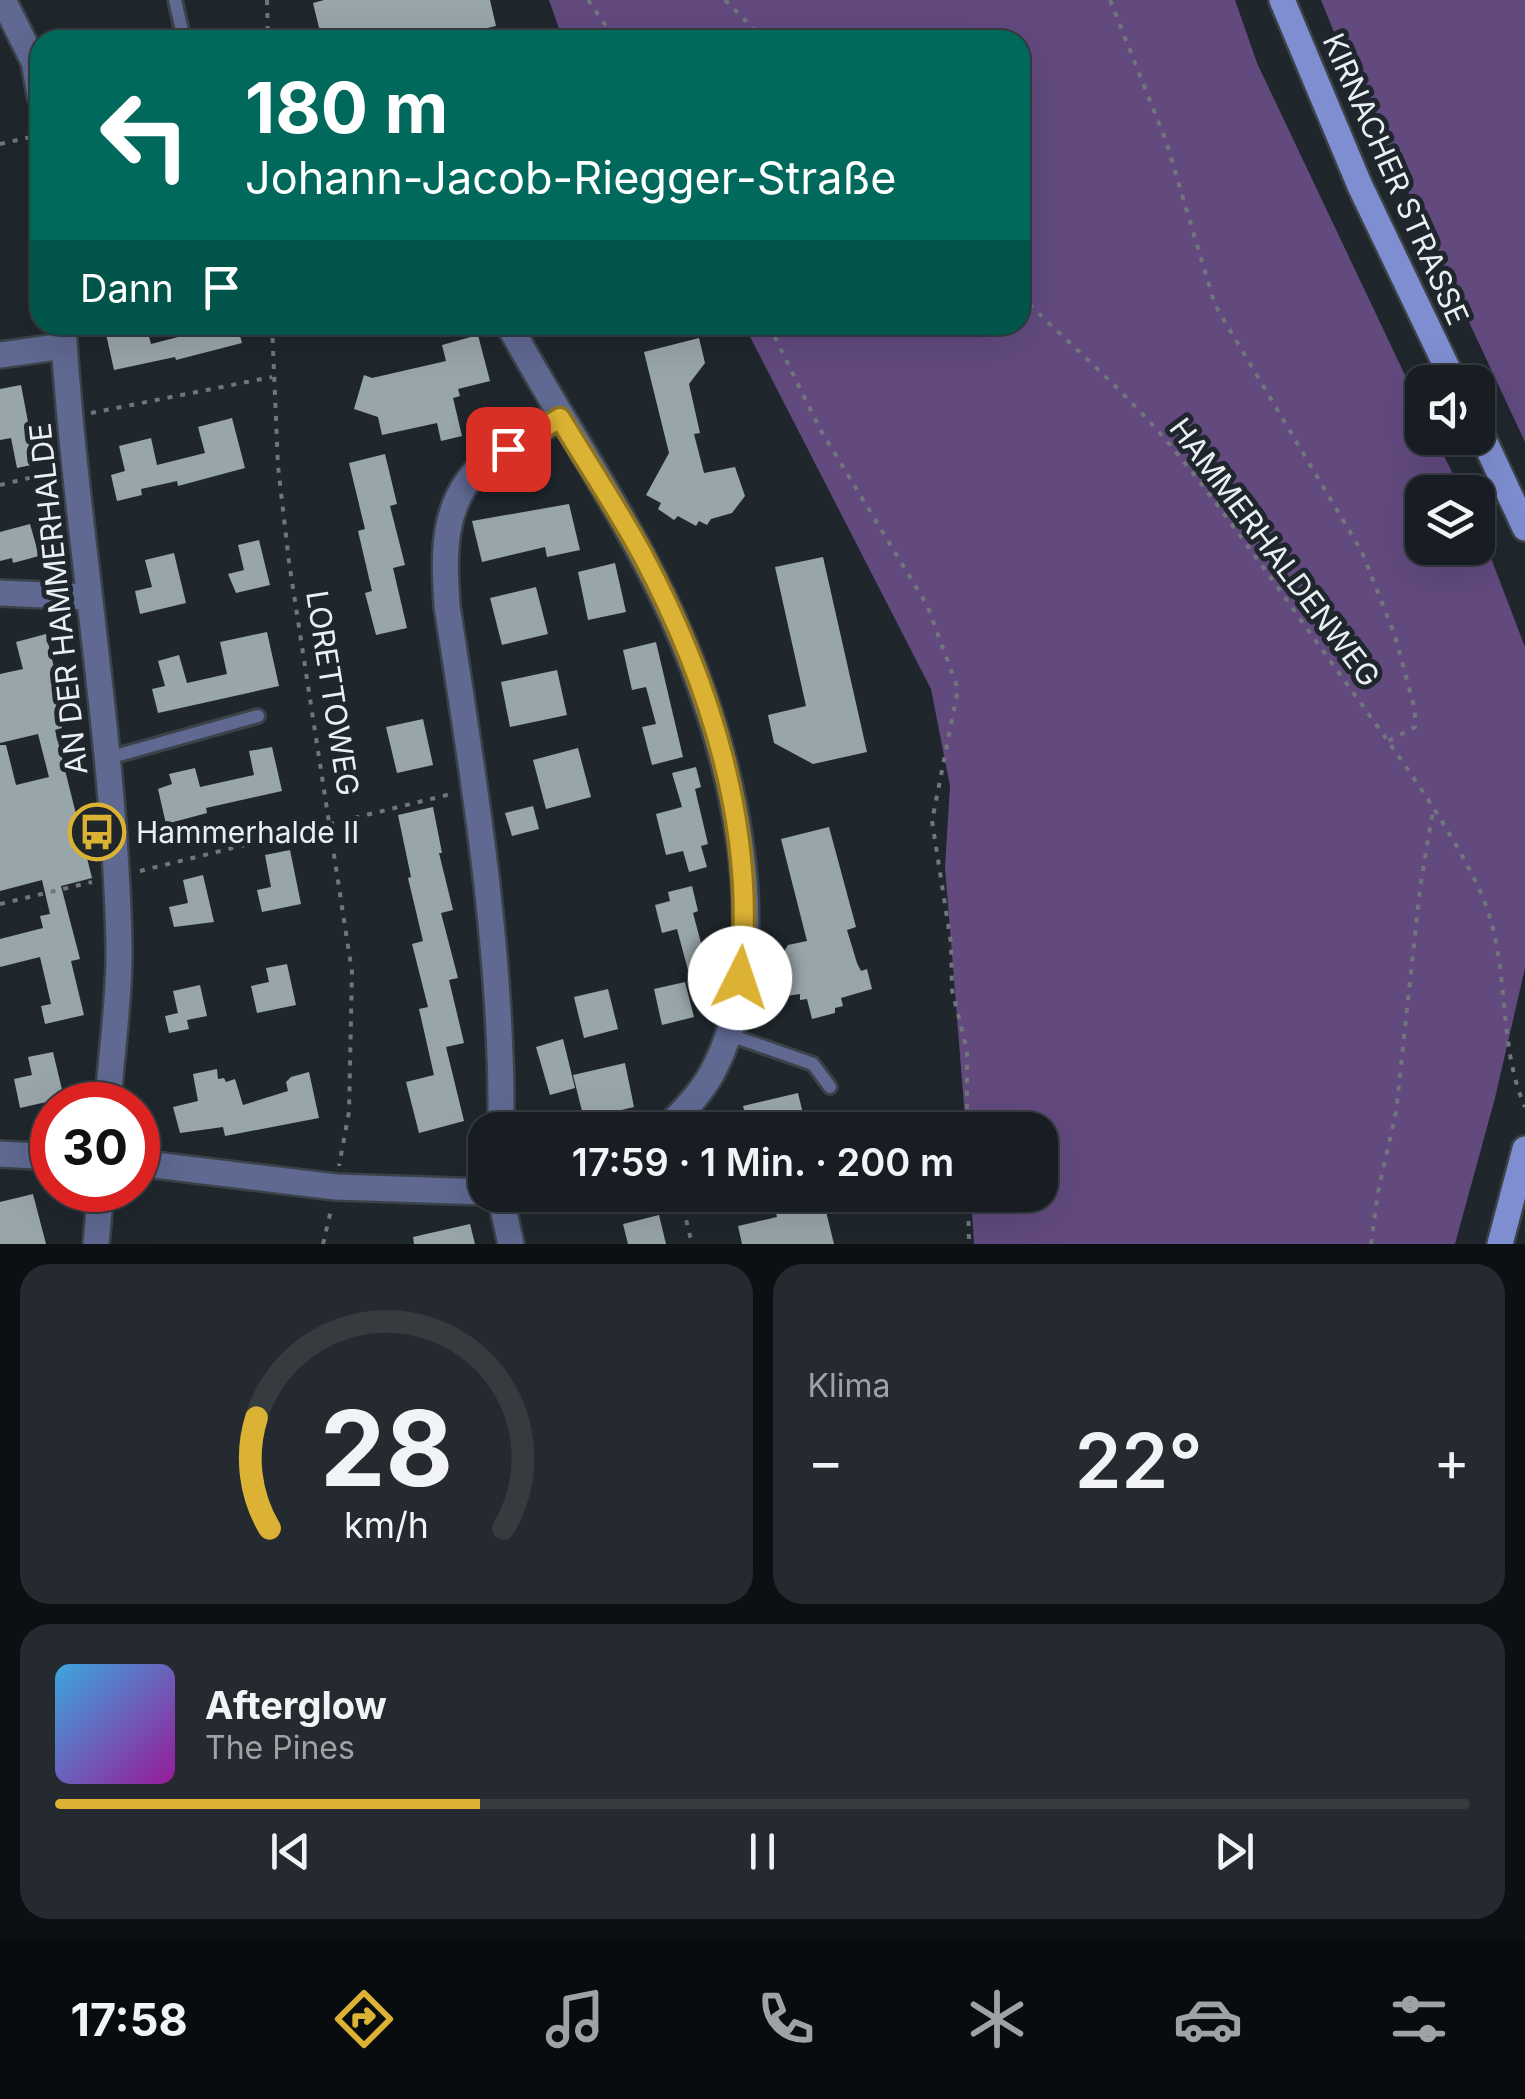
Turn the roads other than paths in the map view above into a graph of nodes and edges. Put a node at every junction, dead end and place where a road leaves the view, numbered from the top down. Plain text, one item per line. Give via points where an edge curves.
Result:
1 (2, 0) edge
2 (176, 0) edge
3 (1282, 0) edge
4 (182, 30) edge
5 (30, 54) edge
6 (514, 335) edge
7 (63, 336) edge
8 (0, 355) edge
9 (1446, 365) edge
10 (560, 418) junction
11 (1491, 455) edge
12 (1525, 528) edge
13 (0, 593) edge
14 (88, 597) junction
15 (258, 716) dead end
16 (108, 758) junction
17 (727, 1034) junction
18 (110, 1082) edge
19 (830, 1086) dead end
20 (500, 1112) edge
21 (682, 1112) edge
22 (1525, 1149) edge
23 (0, 1154) edge
24 (30, 1156) edge
25 (160, 1166) edge
26 (468, 1191) edge
27 (99, 1212) edge
28 (504, 1212) edge
29 (96, 1244) edge
30 (512, 1244) edge
31 (1500, 1244) edge

1 - 5 street
2 - 4 lane
3 - 9 main road, KIRNACHER STRASSE via 1360,186
6 - 10 street
7 - 8 street
7 - 14 street, AN DER HAMMERHALDE
10 - 17 street via 673,618 720,752 745,892 737,1004
10 - 20 street via 481,465 460,492 444,557 490,903
11 - 12 main road
13 - 14 street
14 - 16 street, AN DER HAMMERHALDE
15 - 16 lane
16 - 18 street, AN DER HAMMERHALDE via 119,951
17 - 19 lane via 813,1064
17 - 21 street via 716,1064
22 - 31 main road
23 - 24 street
25 - 26 street via 336,1187
27 - 29 street
28 - 30 street

